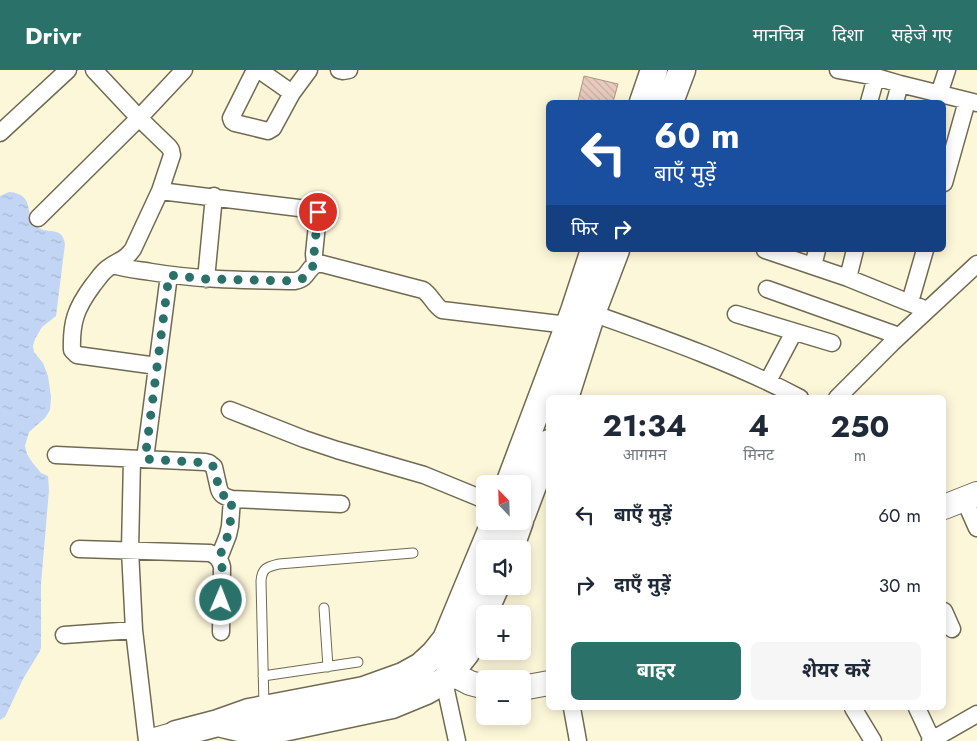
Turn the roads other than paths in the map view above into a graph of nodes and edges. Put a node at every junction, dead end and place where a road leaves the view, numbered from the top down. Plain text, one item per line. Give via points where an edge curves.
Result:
1 (68, 70) edge
2 (94, 70) edge
3 (184, 70) edge
4 (257, 70) edge
5 (309, 70) edge
6 (339, 70) edge
7 (350, 70) edge
8 (652, 70) edge
9 (682, 70) edge
10 (838, 70) edge
11 (947, 70) edge
12 (876, 77) junction
13 (900, 84) junction
14 (292, 93) junction
15 (939, 94) junction
16 (644, 100) edge
17 (671, 100) edge
18 (870, 100) edge
19 (896, 100) edge
20 (972, 102) edge
21 (139, 118) junction
22 (0, 134) edge
23 (946, 177) edge
24 (160, 191) junction
25 (214, 196) junction
26 (38, 218) dead end
27 (593, 252) edge
28 (615, 252) edge
29 (772, 252) edge
30 (816, 252) edge
31 (854, 252) edge
32 (924, 252) edge
33 (315, 264) junction
34 (977, 264) edge
35 (113, 265) junction
36 (813, 266) junction
37 (169, 275) junction
38 (848, 278) junction
39 (206, 279) junction
40 (767, 289) dead end
41 (910, 302) junction
42 (927, 310) junction
43 (592, 313) junction
44 (736, 314) dead end
45 (568, 325) junction
46 (794, 332) junction
47 (899, 336) junction
48 (832, 343) dead end
49 (157, 366) junction
50 (768, 381) junction
51 (551, 395) edge
52 (566, 395) edge
53 (794, 395) edge
54 (840, 395) edge
55 (230, 410) dead end
56 (546, 416) edge
57 (537, 453) edge
58 (56, 455) dead end
59 (138, 459) junction
60 (517, 475) edge
61 (531, 478) edge
62 (476, 496) edge
63 (232, 498) junction
64 (962, 500) edge
65 (341, 504) dead end
66 (977, 528) edge
67 (491, 530) edge
68 (80, 549) dead end
69 (130, 550) junction
70 (413, 553) dead end
71 (219, 558) junction
72 (492, 595) edge
73 (324, 608) dead end
74 (946, 616) edge
75 (952, 629) dead end
76 (134, 630) junction
77 (221, 632) dead end
78 (64, 635) dead end
79 (358, 662) dead end
80 (328, 667) junction
81 (263, 676) junction
82 (448, 677) junction
83 (546, 684) edge
84 (476, 685) edge
85 (531, 686) edge
86 (264, 709) junction
87 (572, 710) edge
88 (854, 710) edge
89 (918, 710) edge
90 (977, 714) edge
91 (218, 723) junction
92 (175, 737) edge
93 (934, 740) edge
94 (147, 741) edge
95 (151, 741) edge
96 (457, 741) edge
97 (578, 741) edge
98 (873, 741) edge

1 - 22 street
2 - 21 street
3 - 21 street
4 - 14 street
4 - 14 street via 231,116 235,123 271,131
5 - 14 street
6 - 7 street
8 - 16 main road
9 - 17 main road
10 - 12 street
11 - 15 street
12 - 13 street
12 - 18 street
13 - 15 street
13 - 19 street
15 - 20 street
20 - 23 street
21 - 24 street via 172,150
21 - 26 street
24 - 25 street
24 - 35 street via 130,254
25 - 33 street via 315,210 318,215
25 - 39 street
27 - 45 main road
28 - 43 main road
29 - 36 street
30 - 36 street
31 - 38 street
32 - 41 street
33 - 39 street via 304,278 295,281
33 - 45 street via 423,290 442,310
34 - 42 street
35 - 37 street
35 - 49 street via 102,274 79,305 72,350 77,355
36 - 38 street
37 - 39 street
37 - 49 street
38 - 41 street
40 - 47 street
41 - 42 street
42 - 47 street
43 - 50 street
43 - 52 main road
44 - 46 street
45 - 51 main road
46 - 48 street
46 - 50 street
47 - 54 street
49 - 59 street
50 - 53 street
55 - 62 street via 304,439 424,475
56 - 57 main road
57 - 60 main road
57 - 61 main road
58 - 59 street
59 - 63 street via 209,463 214,467 220,493
59 - 69 street
63 - 65 street
63 - 71 street via 230,526
64 - 66 street
67 - 86 main road via 446,639 421,666 364,690
68 - 69 street
69 - 71 street via 210,553
69 - 76 street
70 - 81 lane via 279,564 266,568 261,581
71 - 77 street via 222,567
72 - 82 main road via 466,654
73 - 80 lane
74 - 75 street
76 - 78 street
76 - 94 street
79 - 80 lane
80 - 81 lane
81 - 86 lane
82 - 84 street
82 - 91 main road via 426,691 392,705 260,733
82 - 96 street
83 - 85 street
86 - 91 main road
87 - 97 street
88 - 98 street
89 - 93 street
90 - 93 street
91 - 92 main road
92 - 95 street

